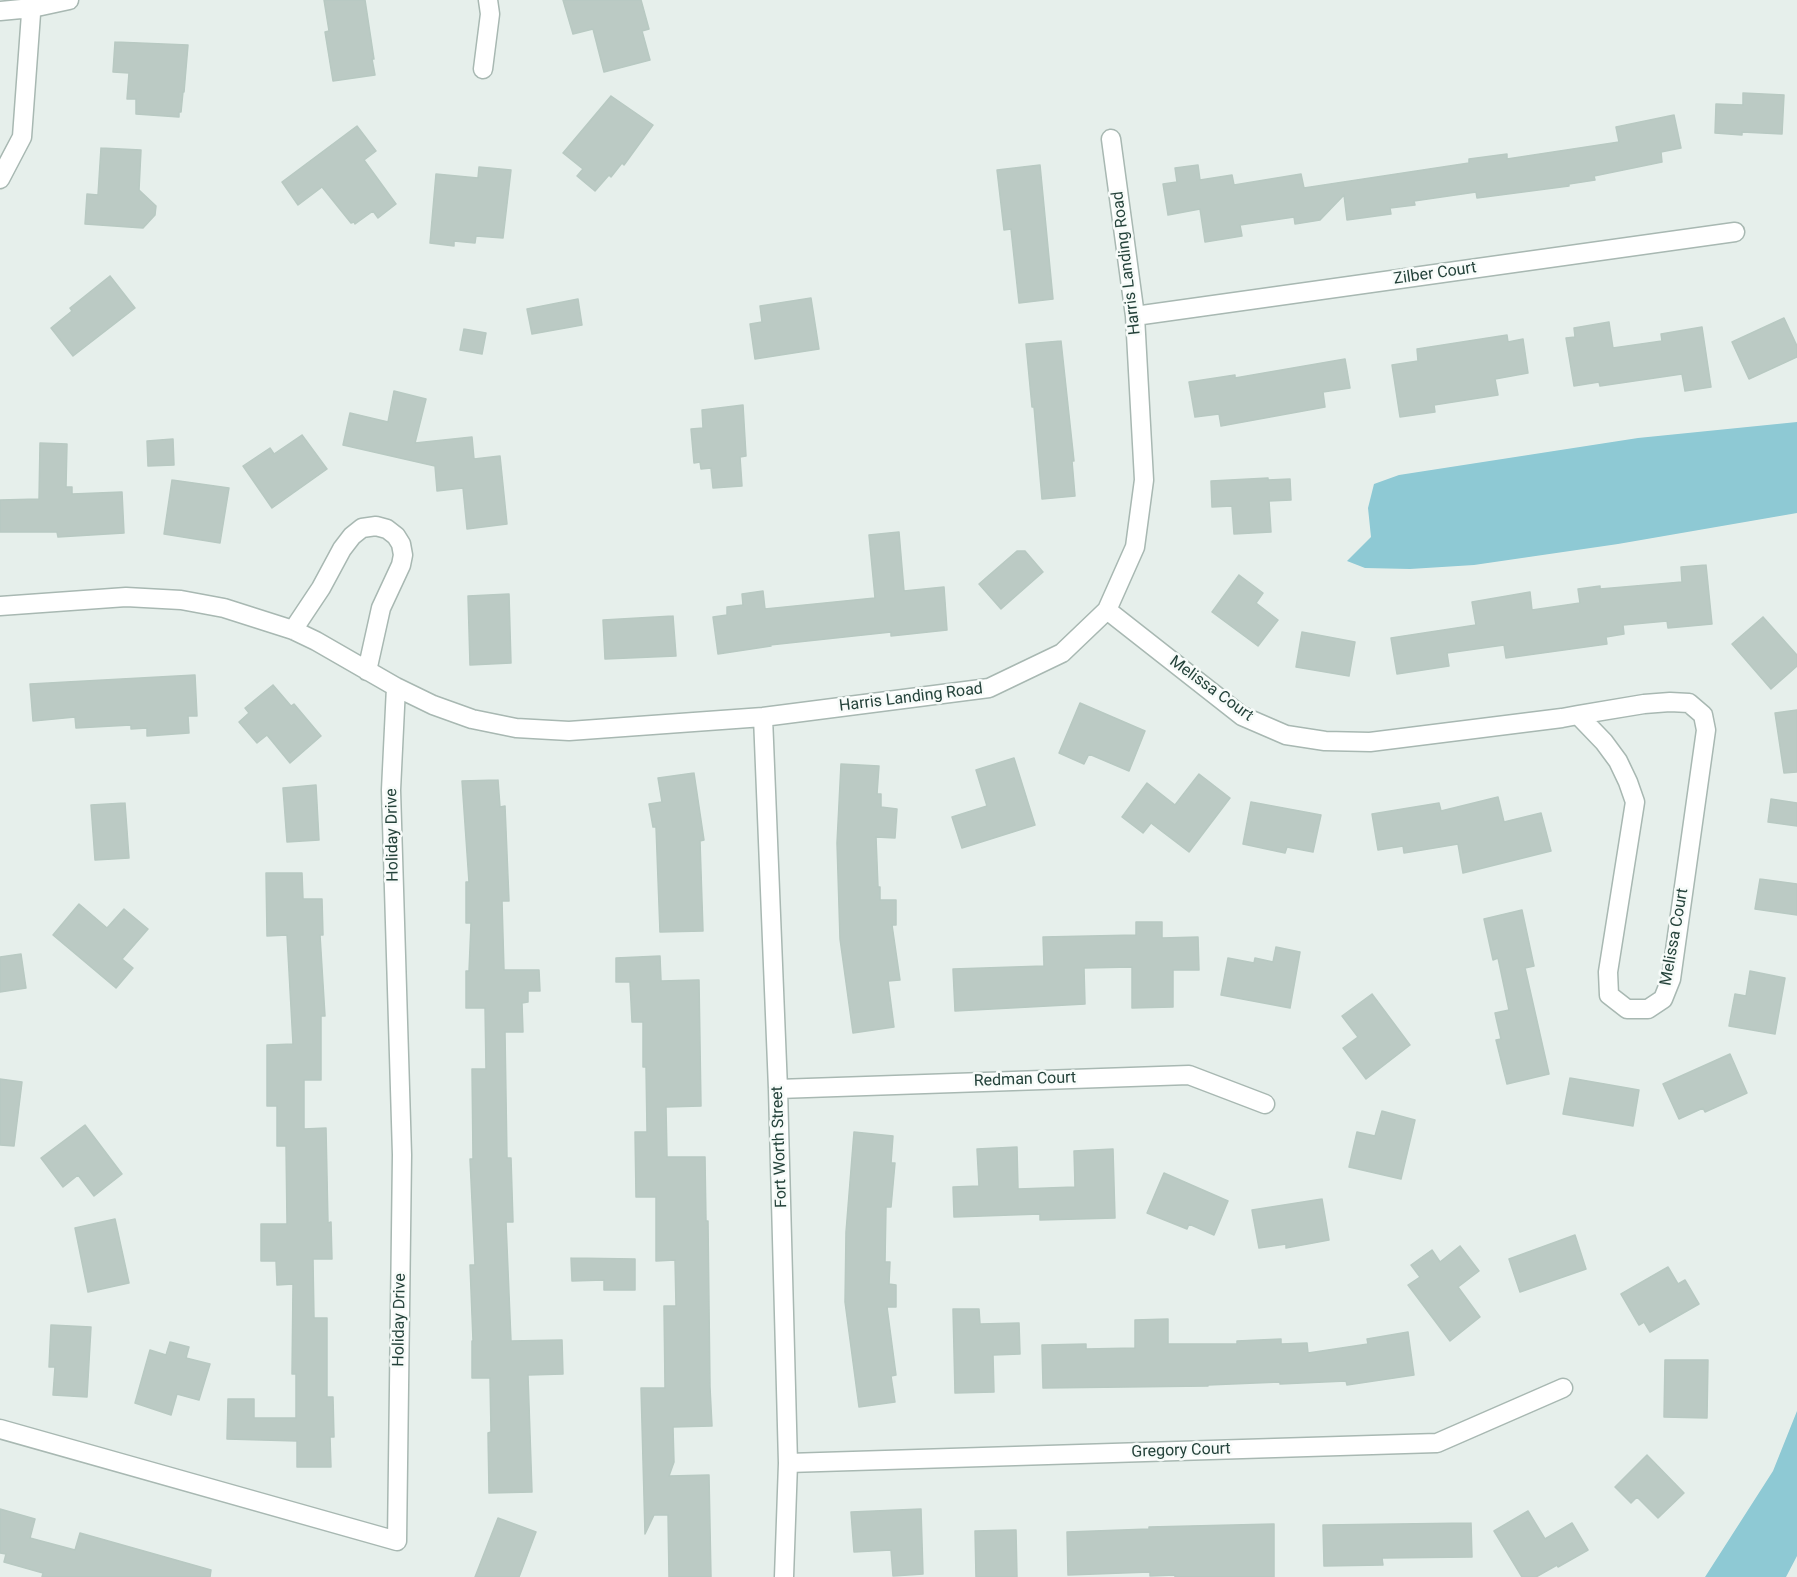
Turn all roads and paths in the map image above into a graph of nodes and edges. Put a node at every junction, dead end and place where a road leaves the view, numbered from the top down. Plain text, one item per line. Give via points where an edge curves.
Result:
1 (69, 0) edge
2 (488, 0) edge
3 (32, 4) edge
4 (0, 11) edge
5 (483, 69) dead end
6 (1111, 139) dead end
7 (0, 179) edge
8 (1735, 232) dead end
9 (1135, 315) junction
10 (0, 606) edge
11 (1107, 610) junction
12 (293, 630) junction
13 (367, 670) junction
14 (396, 687) junction
15 (1578, 715) junction
16 (763, 717) junction
17 (778, 1089) junction
18 (1265, 1104) dead end
19 (1563, 1388) dead end
20 (0, 1429) edge
21 (788, 1463) junction
22 (784, 1577) edge

1 - 3 street
2 - 5 street
3 - 4 street
3 - 7 street via 22,137
6 - 9 street, Harris Landing Road
8 - 9 street, Zilber Court
9 - 11 street, Harris Landing Road via 1144,480 1135,547
10 - 12 street, Harris Landing Road via 126,597 181,600 224,608
11 - 15 street, Melissa Court via 1242,716 1286,735 1370,742
11 - 16 street, Harris Landing Road via 1062,653 989,688
12 - 13 street, Harris Landing Road
12 - 13 street via 352,536 362,528 387,529 401,544 403,555 381,608
13 - 14 street, Harris Landing Road
14 - 16 street, Harris Landing Road via 472,719 516,728 569,731
14 - 20 street, Holiday Drive via 391,790 402,1155 397,1541
15 - 15 street, Melissa Court via 1670,702 1689,703 1703,716 1706,730 1671,979 1663,999 1648,1009 1627,1009 1609,995 1608,972 1635,802 1618,761
16 - 17 street, Fort Worth Street
17 - 18 street, Redman Court via 1190,1075
17 - 21 street, Fort Worth Street
19 - 21 street, Gregory Court via 1437,1443
21 - 22 street, Fort Worth Street

